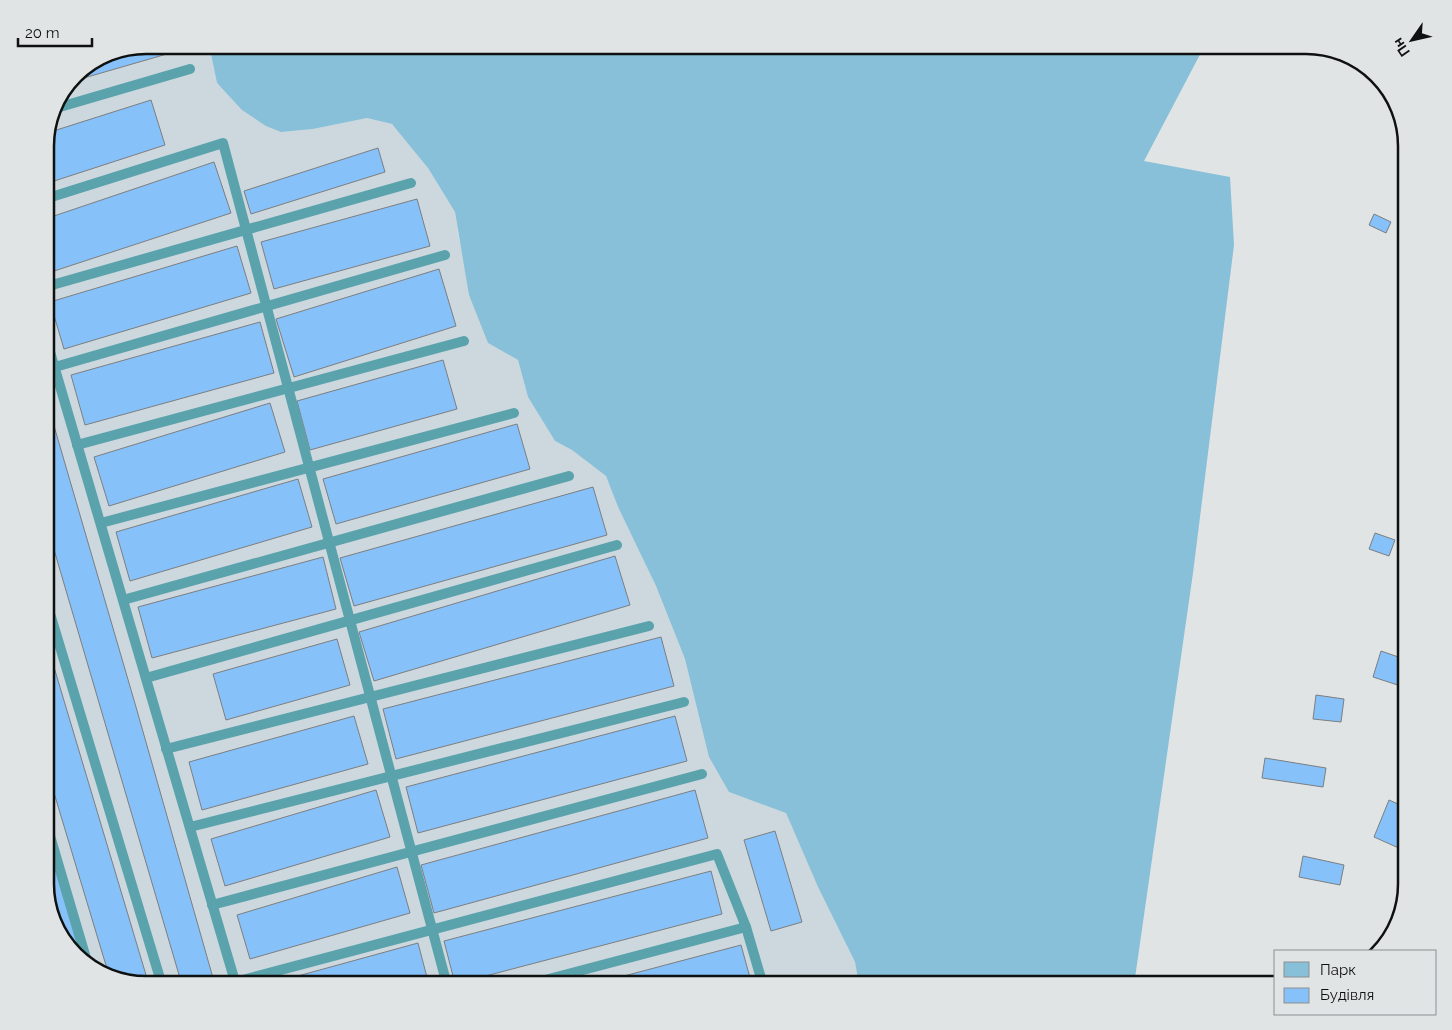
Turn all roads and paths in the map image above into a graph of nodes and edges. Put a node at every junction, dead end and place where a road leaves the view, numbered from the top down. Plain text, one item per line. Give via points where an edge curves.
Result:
1 (190, 68) dead end
2 (63, 106) edge
3 (410, 183) dead end
4 (54, 196) edge
5 (246, 230) junction
6 (445, 255) dead end
7 (54, 284) edge
8 (266, 306) junction
9 (464, 342) dead end
10 (54, 364) edge
11 (55, 367) junction
12 (288, 389) junction
13 (514, 413) dead end
14 (77, 445) junction
15 (309, 468) junction
16 (569, 476) dead end
17 (101, 523) junction
18 (329, 543) junction
19 (617, 546) dead end
20 (123, 600) junction
21 (350, 621) junction
22 (650, 626) dead end
23 (54, 627) edge
24 (146, 678) junction
25 (370, 697) junction
26 (684, 702) dead end
27 (166, 749) junction
28 (702, 774) dead end
29 (391, 776) junction
30 (190, 826) junction
31 (54, 850) edge
32 (411, 852) junction
33 (212, 905) junction
34 (746, 927) junction
35 (432, 930) junction
36 (84, 952) edge
37 (159, 976) edge
38 (234, 976) edge
39 (265, 976) edge
40 (445, 976) edge
41 (560, 976) edge
42 (761, 976) edge

1 - 2 lane
3 - 5 lane
4 - 5 lane via 223,143
5 - 7 lane
5 - 8 lane
6 - 8 lane
8 - 11 lane
8 - 12 lane
9 - 12 lane
10 - 11 lane
11 - 14 lane
12 - 14 lane
12 - 15 lane
13 - 15 lane
14 - 17 lane
15 - 17 lane
15 - 18 lane
16 - 18 lane
17 - 20 lane
18 - 20 lane
18 - 21 lane
19 - 21 lane
20 - 24 lane
21 - 24 lane
21 - 25 lane
22 - 25 lane
23 - 37 lane
24 - 27 lane
25 - 27 lane
25 - 29 lane
26 - 29 lane
27 - 30 lane
28 - 32 lane
29 - 30 lane
29 - 32 lane
30 - 33 lane
31 - 36 lane
32 - 33 lane
32 - 35 lane
33 - 38 lane
34 - 35 lane via 718,854
34 - 41 lane
34 - 42 lane
35 - 39 lane
35 - 40 lane

